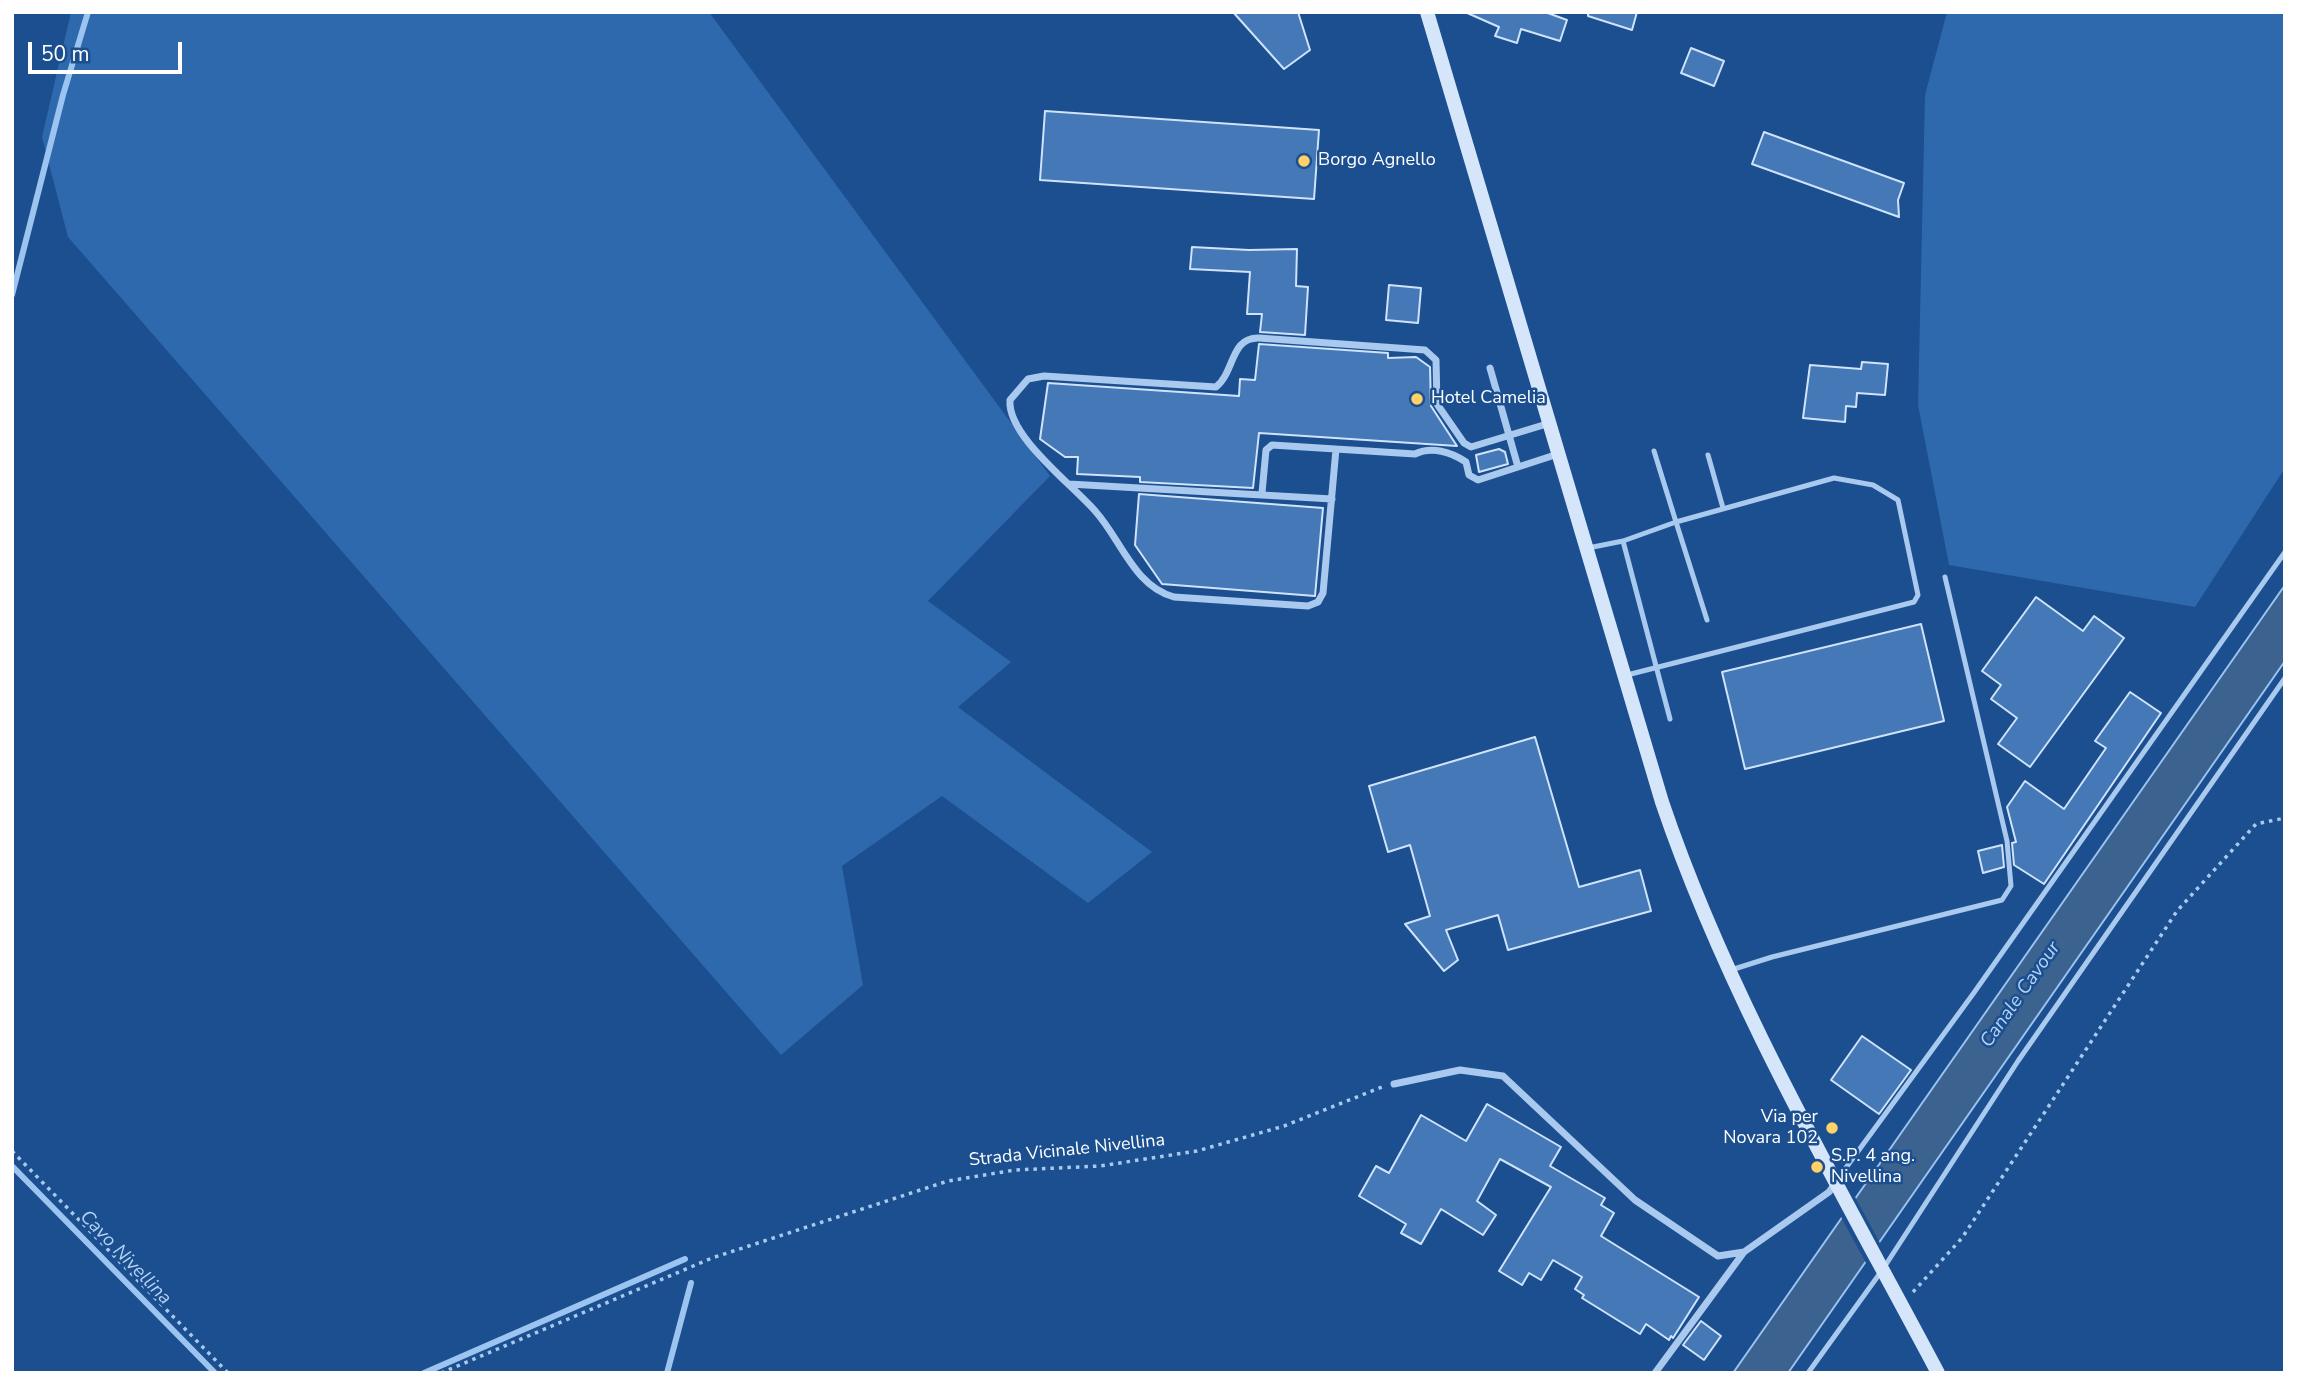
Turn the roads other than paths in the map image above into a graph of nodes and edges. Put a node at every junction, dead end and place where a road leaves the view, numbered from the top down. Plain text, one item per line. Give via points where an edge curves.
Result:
1 (1427, 12) edge
2 (1490, 368) dead end
3 (1551, 423) junction
4 (1510, 435) junction
5 (1336, 449) junction
6 (1654, 451) dead end
7 (1559, 454) junction
8 (1708, 455) dead end
9 (1518, 467) junction
10 (1068, 484) junction
11 (1262, 493) junction
12 (1332, 499) junction
13 (1723, 508) junction
14 (1676, 522) junction
15 (1623, 541) junction
16 (1588, 548) junction
17 (2285, 552) edge
18 (1945, 577) dead end
19 (1707, 620) dead end
20 (1656, 667) junction
21 (1624, 676) junction
22 (2285, 678) edge
23 (1670, 719) dead end
24 (1728, 971) junction
25 (1394, 1084) road end
26 (1837, 1180) junction
27 (1744, 1252) junction
28 (1880, 1263) junction
29 (1655, 1373) edge
30 (1808, 1373) edge
31 (1938, 1373) edge

1 - 3 street
2 - 4 street
3 - 4 street
3 - 7 street
4 - 9 street
4 - 10 street via 1471,447 1464,443 1437,404 1436,360 1425,350 1248,337 1237,348 1224,380 1208,389 1044,376 1028,379 1010,400 1009,412
5 - 9 street via 1451,452 1466,462 1469,475 1478,480
5 - 11 street via 1272,445 1266,450
5 - 12 street
6 - 14 lane
7 - 9 street
7 - 16 street
8 - 13 lane
10 - 11 street
10 - 12 street via 1098,514 1118,547 1160,593 1308,606 1318,602 1323,593
11 - 12 street
13 - 14 lane
13 - 20 lane via 1834,478 1873,485 1898,500 1918,595 1904,606
14 - 15 lane
14 - 19 lane
15 - 16 lane
15 - 20 lane
16 - 21 street
17 - 26 lane
18 - 24 lane via 2007,841 2011,886 2002,900
20 - 21 lane
20 - 23 lane
21 - 24 street via 1687,877
22 - 28 lane
24 - 26 street
25 - 27 street via 1460,1070 1503,1076 1635,1199 1718,1256
26 - 27 street via 1829,1192
26 - 28 street
27 - 29 street
28 - 30 lane
28 - 31 street

